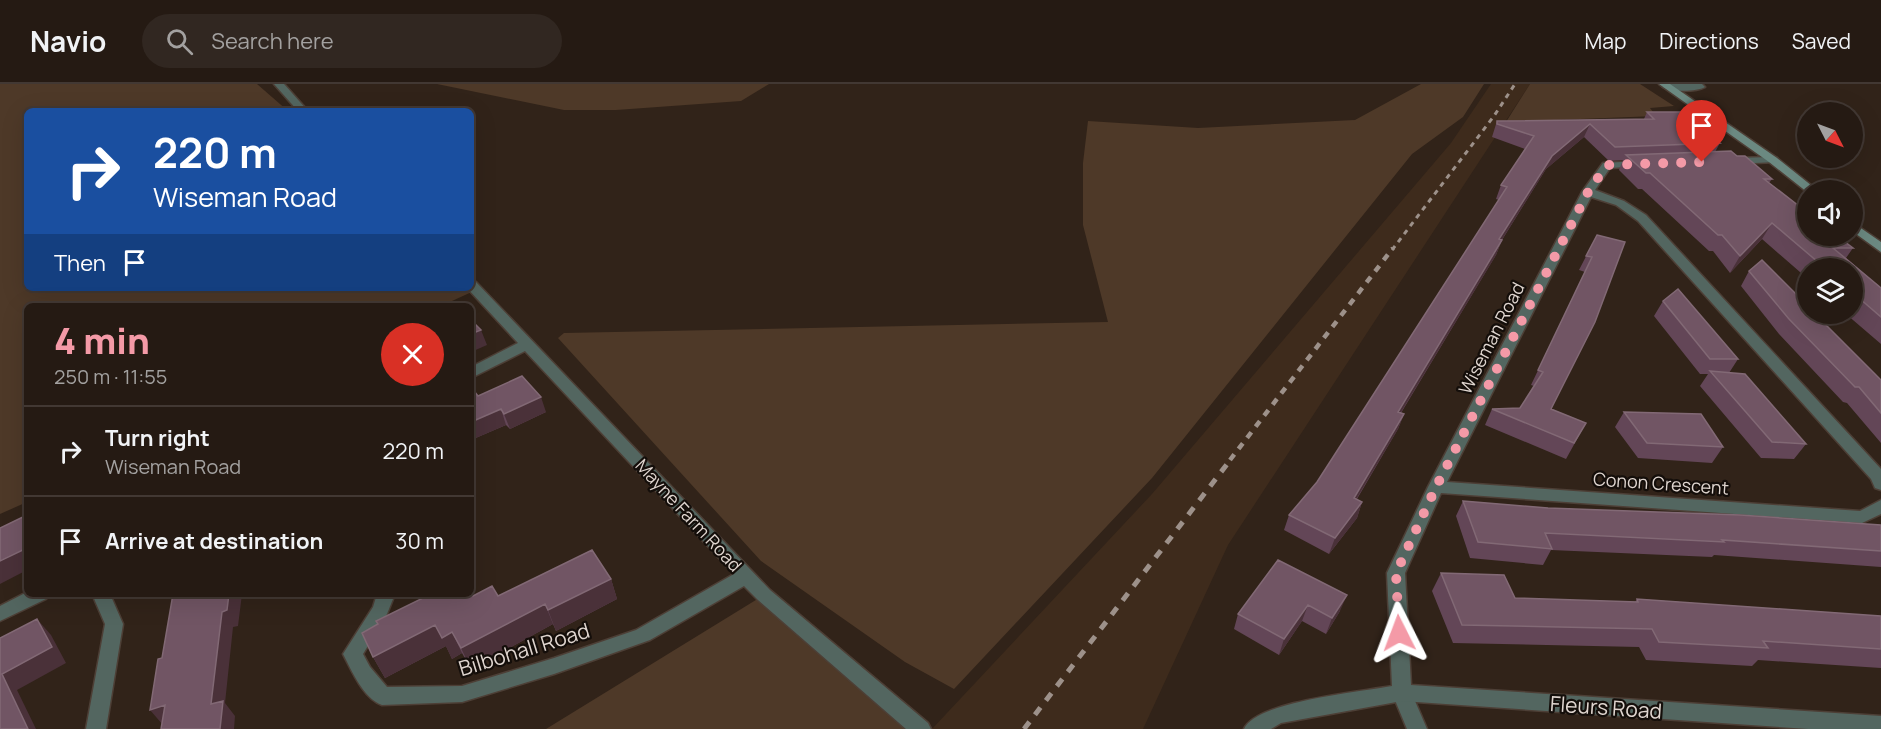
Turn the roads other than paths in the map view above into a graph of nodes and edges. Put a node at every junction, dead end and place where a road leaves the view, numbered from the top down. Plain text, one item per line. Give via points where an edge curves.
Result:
1 (279, 84) edge
2 (1694, 84) edge
3 (1666, 85) edge
4 (300, 108) edge
5 (1773, 160) junction
6 (1714, 162) edge
7 (1654, 164) edge
8 (1798, 180) edge
9 (1588, 192) junction
10 (1863, 234) edge
11 (1881, 248) edge
12 (474, 288) edge
13 (528, 344) junction
14 (474, 371) edge
15 (1881, 484) edge
16 (1436, 487) junction
17 (1881, 506) edge
18 (746, 576) junction
19 (34, 597) edge
20 (102, 597) edge
21 (385, 597) edge
22 (0, 614) edge
23 (1402, 693) junction
24 (1881, 725) edge
25 (96, 729) edge
26 (921, 729) edge
27 (1254, 729) edge
28 (1417, 729) edge

1 - 4 street
2 - 3 street via 1700,87
3 - 5 main road
5 - 6 street
5 - 8 main road
7 - 9 street, Wiseman Road via 1607,165
9 - 15 street via 1620,202 1642,218 1871,468
9 - 16 street, Wiseman Road
10 - 11 main road
12 - 13 street, Mayne Farm Road
13 - 14 street
13 - 18 street, Mayne Farm Road
16 - 17 street, Conon Crescent via 1862,517
16 - 23 street, Wiseman Road via 1396,573
18 - 21 street, Bilbohall Road via 642,635 462,694 382,696 363,673 353,654
18 - 26 street, Mayne Farm Road
19 - 22 street
20 - 25 street via 114,624
23 - 24 street, Fleurs Road
23 - 27 street, Fleurs Road via 1277,715
23 - 28 street, Wiseman Road

